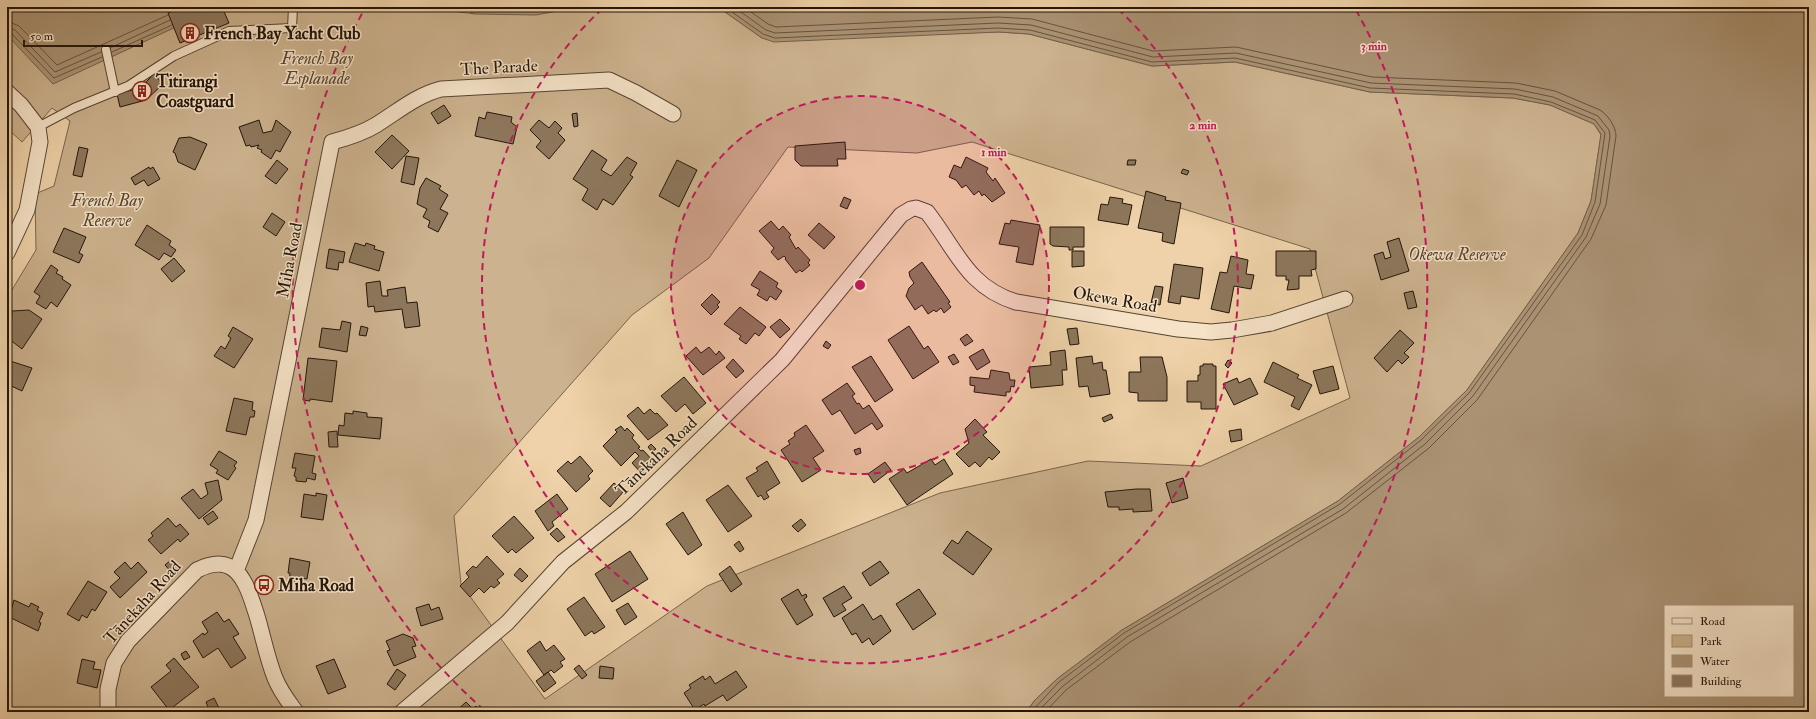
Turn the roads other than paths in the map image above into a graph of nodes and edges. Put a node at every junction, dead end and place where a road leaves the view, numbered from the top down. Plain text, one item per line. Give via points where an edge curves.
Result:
1 (293, 7) edge
2 (106, 50) dead end
3 (7, 92) edge
4 (115, 92) junction
5 (673, 114) dead end
6 (38, 127) junction
7 (332, 142) joint
8 (916, 208) joint
9 (7, 253) edge
10 (1345, 299) dead end
11 (236, 571) junction
12 (108, 712) edge
13 (296, 712) edge
14 (402, 712) edge

1 - 4 lane via 292,28 229,31 174,56
2 - 4 lane
3 - 6 street
4 - 6 lane via 74,108
5 - 7 street, The Parade via 609,80 441,89 421,96 374,126
6 - 9 street via 40,142 27,210
7 - 11 street, Miha Road via 256,520
8 - 10 street, Okewa Road via 927,212 970,274 991,291 1016,302 1178,329 1211,332 1272,323
8 - 14 street, Tānekaha Road via 901,215 777,365 626,512 563,562 507,623
11 - 12 street, Tānekaha Road via 220,564 211,564 197,570 128,641 114,663 108,689
11 - 13 street via 247,585 275,678

